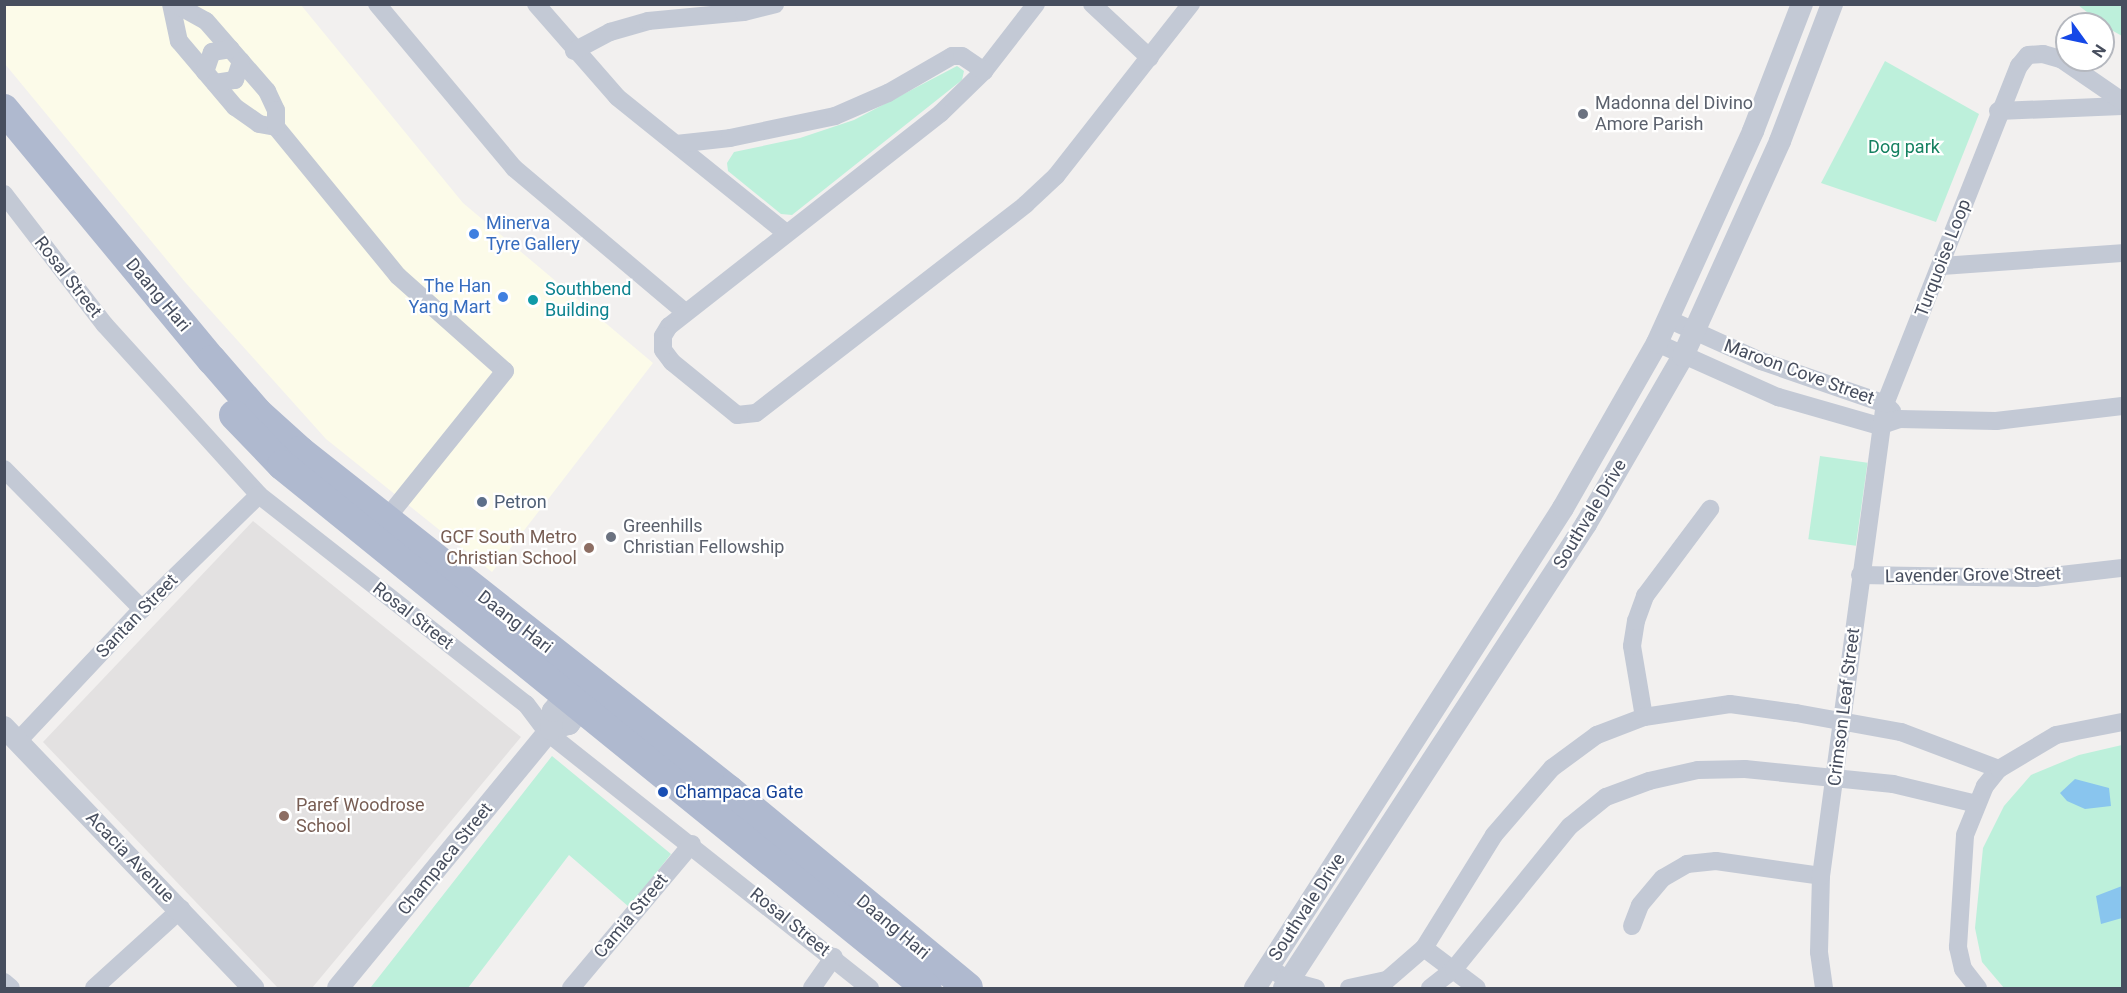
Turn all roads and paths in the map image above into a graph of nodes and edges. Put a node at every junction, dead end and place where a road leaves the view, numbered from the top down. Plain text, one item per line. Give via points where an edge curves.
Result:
1 (173, 4) edge
2 (536, 4) edge
3 (775, 4) edge
4 (1036, 4) edge
5 (1092, 4) edge
6 (1191, 4) edge
7 (1802, 4) edge
8 (1832, 4) edge
9 (384, 7) edge
10 (574, 51) junction
11 (236, 55) junction
12 (1150, 58) junction
13 (984, 70) junction
14 (210, 77) junction
15 (2122, 104) edge
16 (4, 109) edge
17 (1998, 111) junction
18 (276, 128) junction
19 (4, 141) edge
20 (676, 144) junction
21 (4, 194) edge
22 (786, 233) junction
23 (2122, 253) edge
24 (1942, 266) junction
25 (685, 312) junction
26 (1670, 320) junction
27 (1695, 332) junction
28 (1658, 343) junction
29 (1683, 356) junction
30 (1885, 404) junction
31 (2122, 406) edge
32 (1899, 419) junction
33 (1879, 426) junction
34 (4, 469) edge
35 (259, 495) junction
36 (1710, 509) dead end
37 (386, 519) junction
38 (2122, 568) edge
39 (1860, 576) junction
40 (142, 609) junction
41 (568, 708) junction
42 (1644, 717) junction
43 (1843, 720) junction
44 (2122, 722) edge
45 (11, 734) edge
46 (2000, 769) junction
47 (1835, 776) junction
48 (1976, 804) junction
49 (692, 844) junction
50 (1821, 876) junction
51 (181, 909) junction
52 (1632, 926) dead end
53 (1424, 948) junction
54 (834, 957) junction
55 (1269, 967) junction
56 (1454, 969) junction
57 (4, 982) edge
58 (1286, 985) edge
59 (11, 988) edge
60 (94, 988) edge
61 (253, 988) edge
62 (338, 988) edge
63 (571, 988) edge
64 (812, 988) edge
65 (870, 988) edge
66 (927, 988) edge
67 (968, 988) edge
68 (1255, 988) edge
69 (1316, 988) edge
70 (1349, 988) edge
71 (1430, 988) edge
72 (1477, 988) edge
73 (1824, 988) edge
74 (1978, 988) edge

1 - 11 street via 206,21
1 - 14 street via 179,41
2 - 10 street
3 - 10 street via 744,12 648,21 610,32
4 - 13 street
5 - 12 street
6 - 12 street
7 - 26 street, Southvale Drive via 1753,131
8 - 27 street, Southvale Drive via 1780,141
9 - 25 street via 514,168
10 - 20 street via 617,97
11 - 14 street via 212,52
11 - 14 street via 235,80
11 - 18 street via 267,91 276,110
12 - 25 street via 1083,145 1026,204 756,413 737,415 728,409 663,350 663,336
13 - 20 street via 962,56 952,56 888,93 835,116 730,138
13 - 22 street via 941,113
14 - 18 street via 235,107 259,124
15 - 17 street, Turquoise Loop
15 - 17 street, Turquoise Loop via 2074,65 2043,54 2028,55 2019,66
16 - 37 main road, Daang Hari via 257,412
17 - 24 street, Turquoise Loop
18 - 37 street via 398,276 505,371
19 - 41 main road, Daang Hari via 189,363 282,465
20 - 22 street
21 - 35 street, Rosal Street via 105,325
22 - 25 street
23 - 24 street
24 - 30 street, Turquoise Loop
26 - 27 street, Maroon Cove Street
26 - 28 street, Southvale Drive
27 - 29 street, Southvale Drive
27 - 30 street, Maroon Cove Street via 1778,368
28 - 29 street, Maroon Cove Street
28 - 55 street, Southvale Drive via 1563,508
29 - 33 street, Maroon Cove Street via 1778,397
29 - 58 street, Southvale Drive via 1586,524
30 - 32 street, Maroon Cove Street
30 - 33 street, Turquoise Loop
31 - 32 street, Maroon Cove Street via 1996,421
32 - 33 street, Maroon Cove Street
33 - 39 street, Crimson Leaf Street
34 - 40 street
35 - 40 street, Santan Street
35 - 41 street, Rosal Street via 526,704
36 - 42 street via 1645,596 1636,621 1632,646
37 - 41 main road, Daang Hari
38 - 39 street, Lavender Grove Street via 2036,578
39 - 43 street, Crimson Leaf Street
40 - 45 street, Santan Street
41 - 49 street, Rosal Street
41 - 62 street, Champaca Street
41 - 66 main road, Daang Hari
41 - 67 main road, Daang Hari
42 - 43 street via 1730,704
42 - 53 street via 1573,750 1537,783 1494,835
43 - 46 street via 1901,732
43 - 47 street, Crimson Leaf Street
44 - 46 street via 2056,735
45 - 51 street, Acacia Avenue
46 - 48 street
47 - 48 street via 1944,794
47 - 50 street, Crimson Leaf Street
47 - 56 street via 1698,770 1649,781 1606,797 1570,826
48 - 74 street via 1965,835 1958,947 1963,969
49 - 54 street, Rosal Street
49 - 63 street, Camia Street
50 - 52 street via 1716,861 1686,864 1663,878 1640,905
50 - 73 street, Crimson Leaf Street via 1819,952
51 - 60 street
51 - 61 street, Acacia Avenue
53 - 56 street
53 - 70 street via 1387,980
54 - 64 street
54 - 65 street, Rosal Street
55 - 58 street
55 - 68 street, Southvale Drive
56 - 71 street
56 - 72 street
57 - 59 street
58 - 69 street

